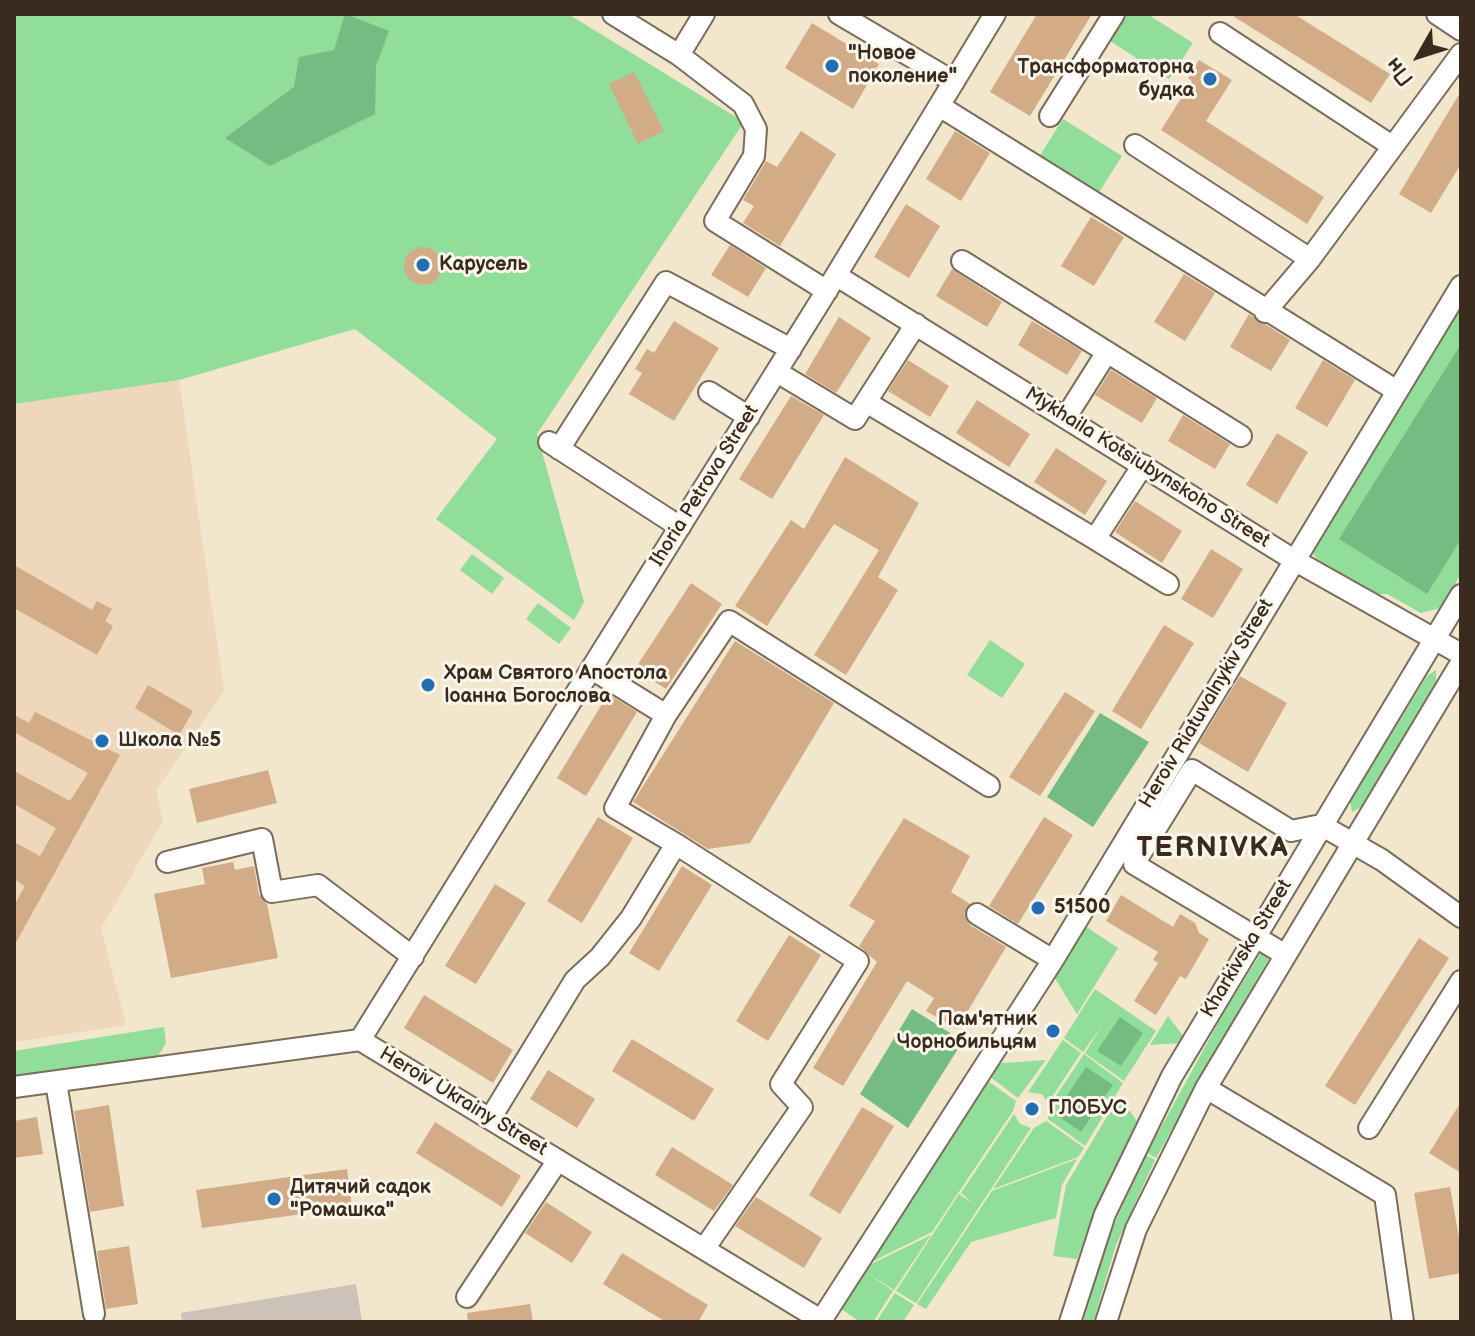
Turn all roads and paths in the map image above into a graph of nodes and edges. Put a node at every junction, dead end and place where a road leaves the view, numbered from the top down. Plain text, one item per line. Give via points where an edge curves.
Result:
1 (613, 14) edge
2 (704, 14) edge
3 (839, 14) edge
4 (995, 14) edge
5 (1114, 14) edge
6 (1437, 14) edge
7 (1461, 30) edge
8 (1220, 33) dead end
9 (1461, 54) edge
10 (679, 55) junction
11 (954, 82) junction
12 (941, 107) junction
13 (1050, 116) dead end
14 (1135, 145) dead end
15 (1392, 146) junction
16 (1310, 259) junction
17 (962, 261) dead end
18 (832, 283) junction
19 (1461, 286) edge
20 (1265, 312) junction
21 (916, 324) junction
22 (791, 349) junction
23 (1107, 352) junction
24 (777, 372) junction
25 (1397, 391) junction
26 (709, 392) dead end
27 (866, 402) junction
28 (749, 417) junction
29 (1066, 417) junction
30 (1241, 436) dead end
31 (1143, 465) junction
32 (680, 527) junction
33 (1095, 539) junction
34 (1294, 560) junction
35 (1168, 584) dead end
36 (1461, 595) edge
37 (1434, 639) junction
38 (1461, 654) edge
39 (1461, 663) edge
40 (592, 669) junction
41 (666, 715) junction
42 (989, 786) dead end
43 (1321, 825) junction
44 (1352, 843) junction
45 (676, 844) junction
46 (167, 862) dead end
47 (977, 914) dead end
48 (1461, 917) edge
49 (1255, 937) junction
50 (1284, 954) junction
51 (413, 957) junction
52 (1053, 960) junction
53 (1461, 981) edge
54 (360, 1040) junction
55 (56, 1082) junction
56 (14, 1087) edge
57 (1206, 1088) junction
58 (490, 1119) junction
59 (1369, 1128) dead end
60 (558, 1160) junction
61 (704, 1249) junction
62 (467, 1297) dead end
63 (94, 1314) dead end
64 (822, 1322) edge
65 (1070, 1322) edge
66 (1106, 1322) edge
67 (1403, 1322) edge

1 - 10 street
2 - 10 street
3 - 11 street
4 - 11 street, Ihoria Petrova Street
5 - 13 street
6 - 7 street
8 - 15 street
9 - 15 street
10 - 18 street, Mykhaila Kotsiubynskoho Street via 743,104 756,129 754,156 715,221
11 - 12 street, Ihoria Petrova Street
12 - 18 street, Ihoria Petrova Street
12 - 20 street
14 - 16 street
15 - 16 street
16 - 20 street
17 - 23 street
18 - 21 street, Mykhaila Kotsiubynskoho Street
18 - 22 street, Ihoria Petrova Street
19 - 25 street, Heroiv Riatuvalnykiv Street
20 - 25 street
21 - 27 street
21 - 29 street, Mykhaila Kotsiubynskoho Street
22 - 24 street, Ihoria Petrova Street
22 - 32 street via 666,282 554,446
23 - 29 street
23 - 30 street
24 - 27 street via 855,419
24 - 28 street, Ihoria Petrova Street
25 - 34 street, Heroiv Riatuvalnykiv Street
26 - 28 street
27 - 33 street
28 - 32 street, Ihoria Petrova Street
29 - 31 street, Mykhaila Kotsiubynskoho Street
31 - 33 street
31 - 34 street, Mykhaila Kotsiubynskoho Street
32 - 40 street, Ihoria Petrova Street
33 - 35 street
34 - 37 street, Mykhaila Kotsiubynskoho Street
34 - 52 street, Heroiv Riatuvalnykiv Street
36 - 37 street, Kharkivska Street
37 - 38 street, Mykhaila Kotsiubynskoho Street
37 - 43 street, Kharkivska Street
39 - 44 street, Kharkivska Street
40 - 41 street
40 - 51 street, Ihoria Petrova Street
41 - 42 street via 729,621
41 - 45 street via 615,808
43 - 44 street
43 - 49 street, Kharkivska Street
43 - 49 street via 1291,831 1192,770 1134,864
44 - 48 street
44 - 50 street, Kharkivska Street
45 - 58 street via 631,918 575,980
45 - 61 street via 858,961 781,1084 802,1107
46 - 51 street via 262,839 272,892 318,885
47 - 52 street
49 - 50 street
49 - 65 street, Kharkivska Street via 1172,1076 1134,1152 1105,1214
50 - 57 street, Kharkivska Street
51 - 54 street, Ihoria Petrova Street
52 - 64 street, Heroiv Riatuvalnykiv Street
53 - 59 street
54 - 55 street, Heroiv Ukrainy Street
54 - 58 street, Heroiv Ukrainy Street
55 - 56 street, Heroiv Ukrainy Street
55 - 63 street
57 - 66 street, Kharkivska Street via 1136,1229
57 - 67 street via 1385,1195
58 - 60 street, Heroiv Ukrainy Street
60 - 61 street, Heroiv Ukrainy Street
60 - 62 street
61 - 64 street, Heroiv Ukrainy Street

